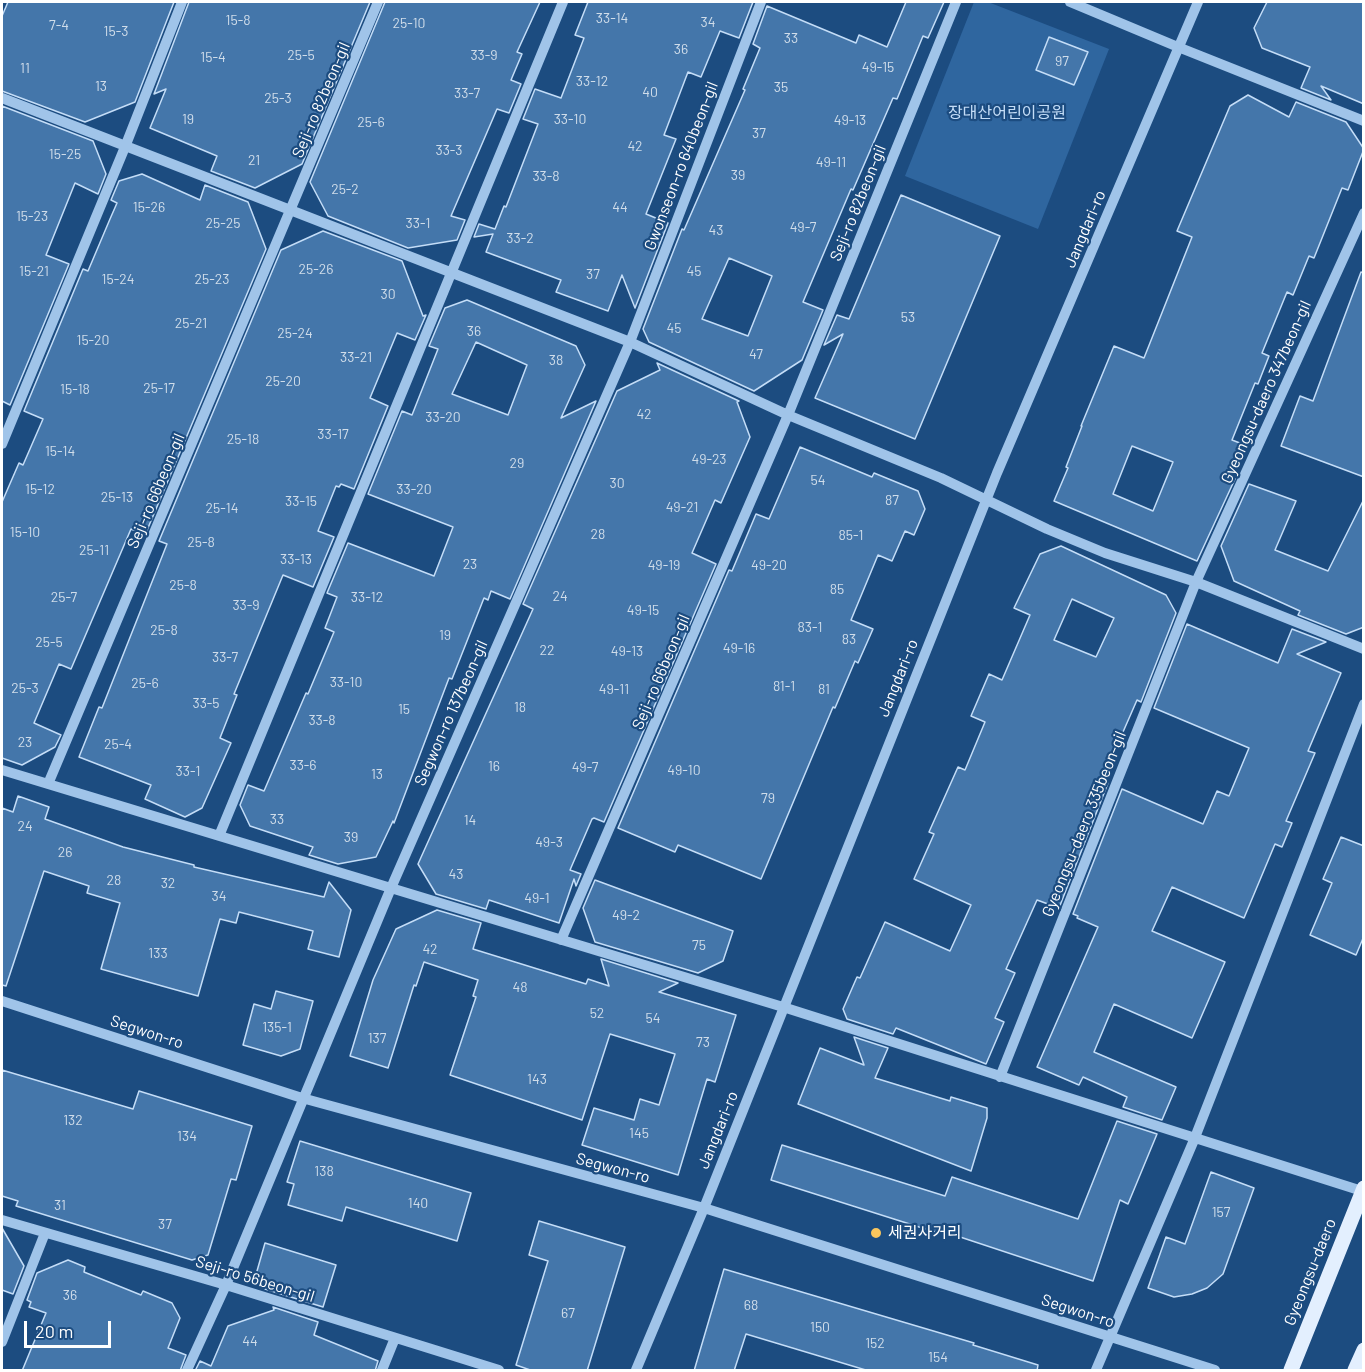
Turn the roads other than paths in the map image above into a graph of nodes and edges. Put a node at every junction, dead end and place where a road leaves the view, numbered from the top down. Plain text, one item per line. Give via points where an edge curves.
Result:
1 (182, 2) edge
2 (378, 2) edge
3 (564, 2) edge
4 (761, 2) edge
5 (957, 2) edge
6 (1070, 2) edge
7 (1198, 2) edge
8 (1178, 47) junction
9 (2, 98) edge
10 (1364, 121) edge
11 (125, 147) junction
12 (292, 210) junction
13 (1364, 213) edge
14 (452, 272) junction
15 (630, 342) junction
16 (788, 416) junction
17 (2, 444) edge
18 (986, 500) junction
19 (1196, 582) junction
20 (1364, 649) edge
21 (1364, 704) edge
22 (2, 770) edge
23 (48, 784) junction
24 (219, 836) junction
25 (391, 888) junction
26 (561, 940) junction
27 (2, 1001) edge
28 (783, 1007) junction
29 (1000, 1077) junction
30 (302, 1098) junction
31 (1194, 1140) junction
32 (1363, 1189) edge
33 (704, 1208) junction
34 (2, 1220) edge
35 (45, 1233) junction
36 (226, 1285) junction
37 (1109, 1337) junction
38 (395, 1338) junction
39 (2, 1342) edge
40 (1364, 1350) edge
41 (188, 1371) edge
42 (382, 1371) edge
43 (499, 1371) edge
44 (636, 1371) edge
45 (1096, 1371) edge
46 (1215, 1371) edge
47 (1291, 1371) edge
48 (1355, 1371) edge

1 - 11 street
2 - 12 street, Seji-ro 82beon-gil
3 - 14 street
4 - 15 street, Gwonseon-ro 640beon-gil
5 - 16 street, Seji-ro 82beon-gil
6 - 8 street
7 - 8 street, Jangdari-ro
8 - 10 street
8 - 18 street, Jangdari-ro
9 - 11 street
11 - 12 street
11 - 17 street
12 - 14 street
12 - 23 street, Seji-ro 66beon-gil
13 - 19 street, Gyeongsu-daero 347beon-gil
14 - 15 street
14 - 24 street
15 - 16 street
15 - 25 street, Segwon-ro 137beon-gil
16 - 18 street
16 - 26 street, Seji-ro 66beon-gil
18 - 19 street via 1105,553
18 - 28 street, Jangdari-ro
19 - 20 street
19 - 29 street, Gyeongsu-daero 335beon-gil
21 - 31 street
22 - 23 street
23 - 24 street
24 - 25 street
25 - 26 street
25 - 30 street, Segwon-ro 137beon-gil
26 - 28 street
27 - 30 street, Segwon-ro
28 - 29 street
28 - 33 street, Jangdari-ro
29 - 31 street
30 - 33 street, Segwon-ro
30 - 36 street, Segwon-ro 137beon-gil
31 - 32 street
31 - 37 street
32 - 47 main road, Gyeongsu-daero
33 - 37 street, Segwon-ro
33 - 44 street, Jangdari-ro
34 - 35 street, Seji-ro 56beon-gil
35 - 36 street, Seji-ro 56beon-gil
35 - 39 street
36 - 38 street, Seji-ro 56beon-gil
36 - 41 street, Segwon-ro 137beon-gil
37 - 45 street
37 - 46 street, Segwon-ro
38 - 42 street
38 - 43 street, Seji-ro 56beon-gil
40 - 48 main road

